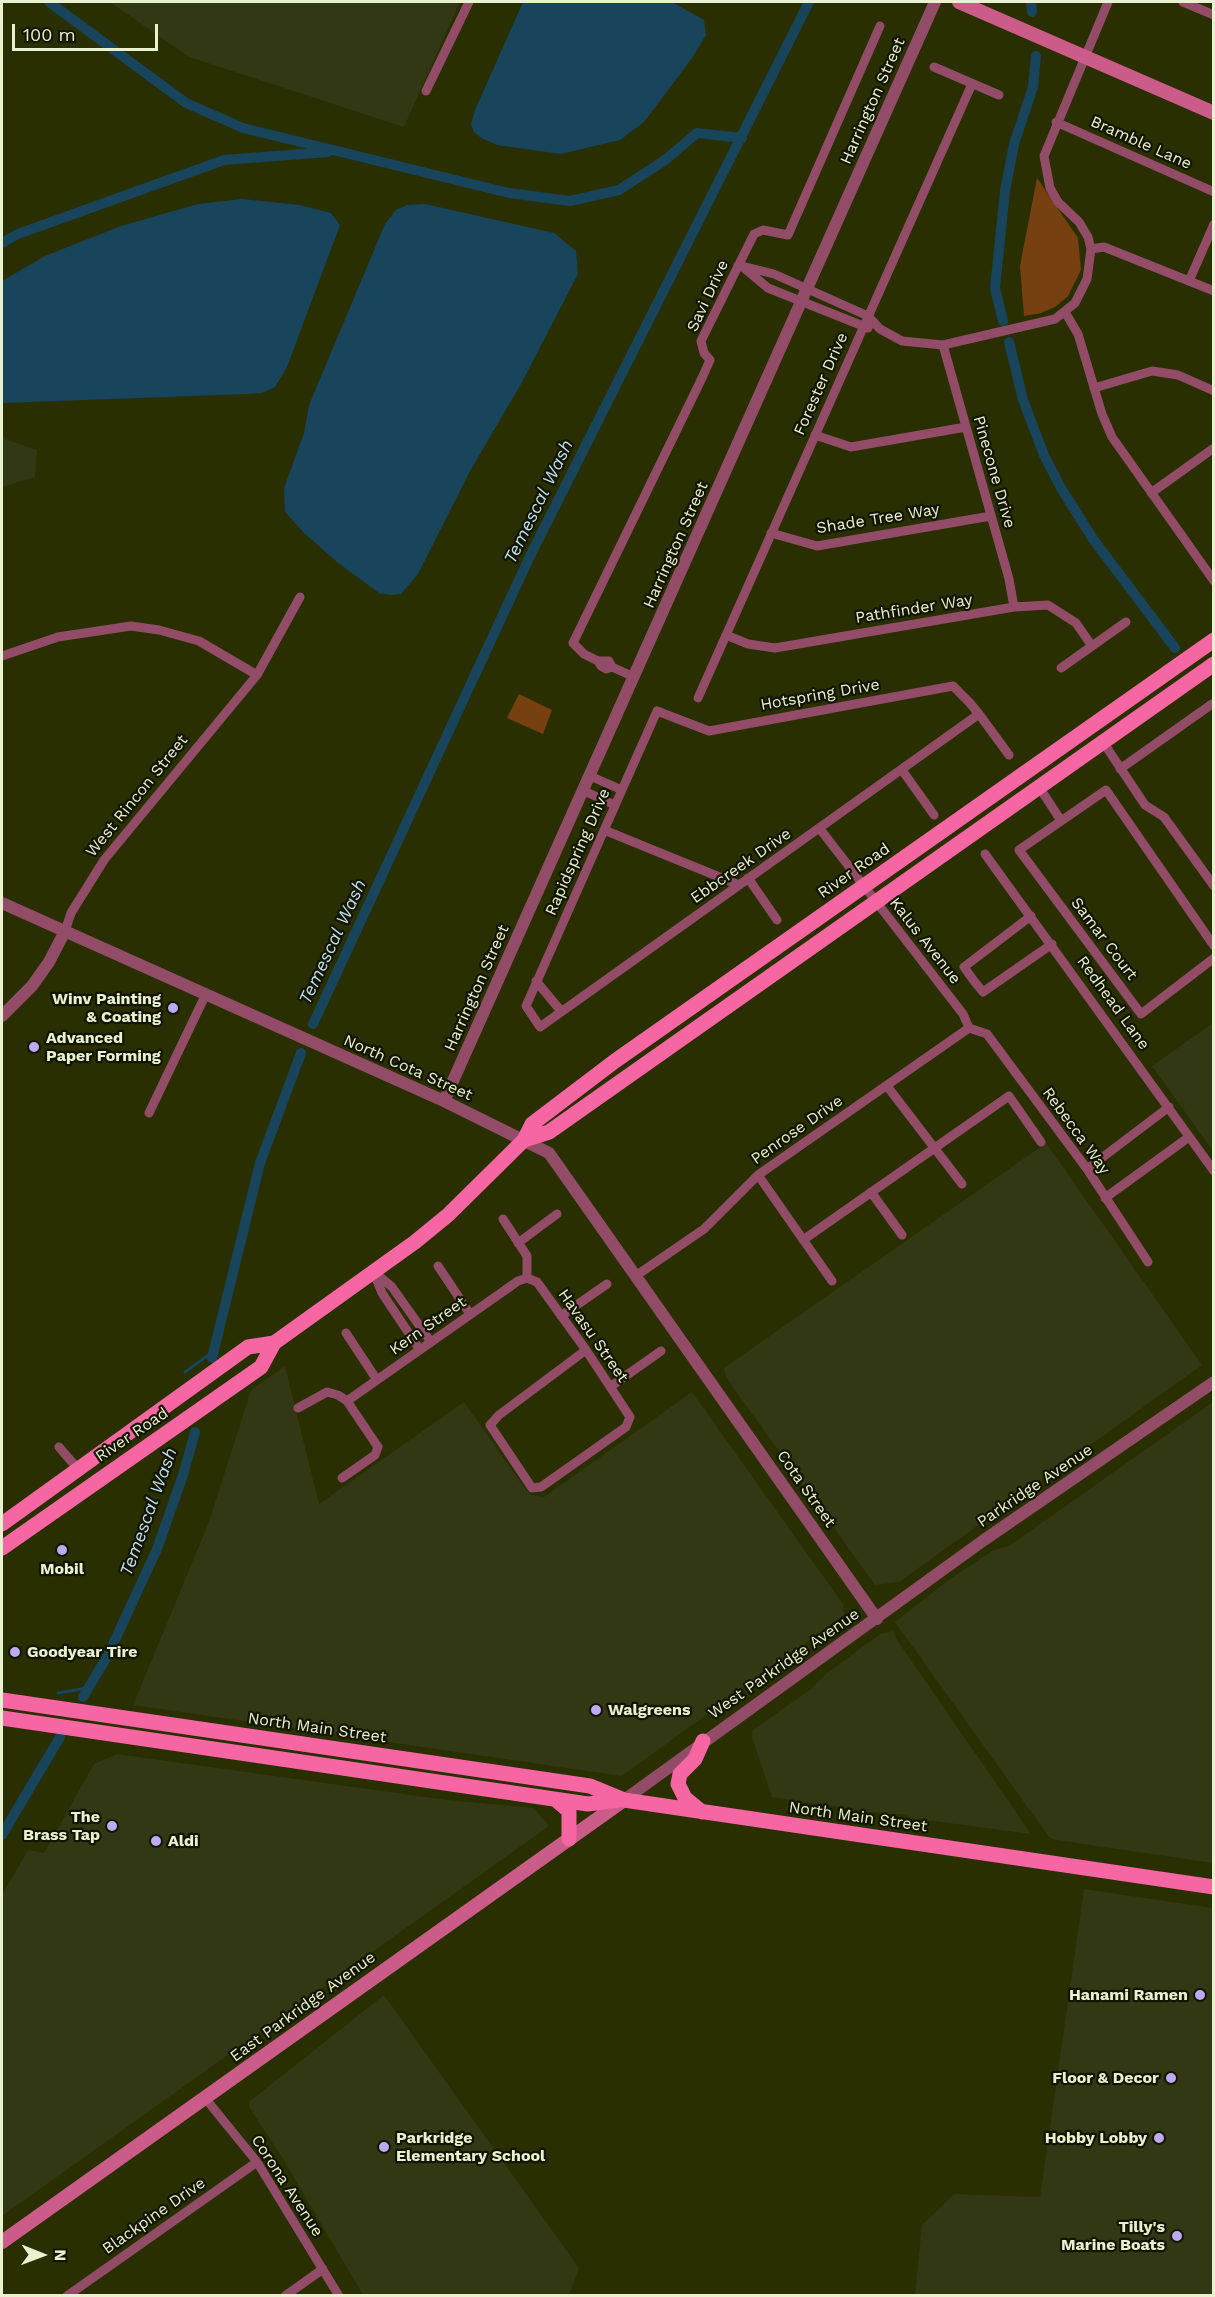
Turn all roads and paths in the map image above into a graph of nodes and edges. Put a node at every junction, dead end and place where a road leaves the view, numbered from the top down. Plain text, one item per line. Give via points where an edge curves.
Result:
1 (469, 2) edge
2 (935, 2) edge
3 (959, 2) edge
4 (1108, 2) edge
5 (1183, 2) edge
6 (1214, 15) edge
7 (879, 26) dead end
8 (1086, 57) junction
9 (934, 68) dead end
10 (972, 84) junction
11 (426, 91) dead end
12 (999, 95) dead end
13 (1214, 113) edge
14 (1056, 122) junction
15 (1214, 192) edge
16 (1214, 224) edge
17 (1091, 249) junction
18 (741, 267) junction
19 (1189, 280) junction
20 (809, 289) junction
21 (1214, 291) edge
22 (803, 302) junction
23 (1065, 312) junction
24 (868, 316) junction
25 (862, 327) junction
26 (880, 329) junction
27 (943, 345) junction
28 (1094, 388) junction
29 (1214, 391) edge
30 (966, 427) junction
31 (814, 435) junction
32 (1214, 448) edge
33 (1151, 493) junction
34 (991, 516) junction
35 (771, 533) junction
36 (1214, 561) edge
37 (1204, 567) junction
38 (1214, 581) edge
39 (300, 597) dead end
40 (1014, 607) junction
41 (1126, 622) dead end
42 (726, 635) junction
43 (1214, 640) edge
44 (1092, 646) junction
45 (2, 656) edge
46 (1214, 664) edge
47 (1061, 668) dead end
48 (257, 675) junction
49 (634, 677) junction
50 (698, 698) dead end
51 (1212, 704) edge
52 (657, 711) joint
53 (979, 714) junction
54 (1103, 742) junction
55 (1009, 755) dead end
56 (1120, 769) junction
57 (902, 770) junction
58 (590, 776) junction
59 (1039, 787) junction
60 (622, 790) junction
61 (584, 791) junction
62 (615, 805) junction
63 (934, 815) dead end
64 (1060, 819) junction
65 (820, 829) junction
66 (604, 830) junction
67 (985, 854) dead end
68 (748, 878) junction
69 (739, 885) junction
70 (1214, 886) edge
71 (863, 887) junction
72 (2, 903) edge
73 (876, 903) junction
74 (1031, 916) junction
75 (777, 920) dead end
76 (65, 931) junction
77 (1052, 944) junction
78 (1214, 946) edge
79 (1214, 958) edge
80 (536, 981) junction
81 (205, 996) junction
82 (526, 1006) joint
83 (561, 1011) junction
84 (2, 1016) edge
85 (969, 1028) junction
86 (886, 1086) junction
87 (444, 1101) junction
88 (1169, 1107) junction
89 (149, 1113) dead end
90 (1189, 1137) junction
91 (524, 1140) junction
92 (1041, 1142) dead end
93 (933, 1147) junction
94 (1087, 1169) junction
95 (1214, 1171) edge
96 (758, 1175) junction
97 (962, 1184) dead end
98 (871, 1192) junction
99 (1106, 1198) junction
100 (557, 1214) dead end
101 (503, 1219) dead end
102 (902, 1235) dead end
103 (803, 1240) junction
104 (518, 1243) junction
105 (1148, 1262) dead end
106 (438, 1266) dead end
107 (373, 1271) junction
108 (637, 1275) junction
109 (527, 1278) junction
110 (832, 1281) dead end
111 (607, 1284) dead end
112 (470, 1314) junction
113 (561, 1316) junction
114 (346, 1333) dead end
115 (274, 1342) junction
116 (431, 1342) junction
117 (420, 1350) junction
118 (586, 1350) junction
119 (661, 1352) dead end
120 (709, 1377) joint
121 (377, 1380) junction
122 (1214, 1382) edge
123 (610, 1387) junction
124 (347, 1401) junction
125 (298, 1408) dead end
126 (146, 1422) junction
127 (59, 1447) dead end
128 (78, 1469) junction
129 (111, 1471) junction
130 (342, 1478) dead end
131 (2, 1524) edge
132 (2, 1538) edge
133 (2, 1548) edge
134 (877, 1619) junction
135 (2, 1700) edge
136 (2, 1718) edge
137 (703, 1741) junction
138 (555, 1799) junction
139 (624, 1800) junction
140 (702, 1812) junction
141 (569, 1839) junction
142 (1214, 1887) edge
143 (205, 2098) junction
144 (257, 2162) junction
145 (2, 2242) edge
146 (323, 2269) junction
147 (67, 2295) edge
148 (285, 2295) edge
149 (339, 2295) edge

1 - 11 street
2 - 20 street, Harrington Street
3 - 8 main road
4 - 8 street
5 - 6 street
7 - 18 street, Savi Drive via 788,235 763,230 754,234
8 - 13 main road
8 - 14 street
9 - 10 street
10 - 12 street
10 - 24 street, Forester Drive
14 - 15 street, Bramble Lane
14 - 17 street via 1044,156 1050,188 1079,222
16 - 19 street
17 - 19 street via 1104,247
17 - 23 street via 1087,279 1075,303
18 - 20 street via 774,274
18 - 22 street via 768,288
18 - 49 street, Savi Drive via 701,341 710,360 702,378 573,643 606,669 612,667
19 - 21 street
20 - 22 street, Harrington Street
20 - 24 street
22 - 25 street
22 - 49 street, Harrington Street
23 - 27 street via 1033,326
23 - 28 street via 1078,334
24 - 25 street, Forester Drive
24 - 26 street
25 - 26 street
25 - 31 street, Forester Drive
26 - 27 street via 902,341
27 - 30 street, Pinecone Drive
28 - 29 street via 1152,371 1178,375
28 - 33 street via 1112,437
30 - 31 street via 851,447
30 - 34 street, Pinecone Drive
31 - 35 street, Forester Drive
32 - 33 street
33 - 37 street
34 - 35 street, Shade Tree Way via 817,546
34 - 40 street, Pinecone Drive
35 - 42 street, Forester Drive
36 - 37 street
37 - 38 street
39 - 48 street, West Rincon Street
40 - 42 street, Pathfinder Way via 775,648 748,644
40 - 44 street, Pathfinder Way via 1048,605 1076,623
41 - 44 street
42 - 50 street, Forester Drive
43 - 71 main road, River Road
44 - 47 street
45 - 48 street via 58,637 131,626 199,641
46 - 54 main road, River Road
48 - 76 street, West Rincon Street via 104,860 71,913
49 - 58 street, Harrington Street
51 - 56 street
52 - 53 street, Hotspring Drive via 709,731 953,686
52 - 60 street, Rapidspring Drive
53 - 55 street
53 - 57 street, Ebbcreek Drive
54 - 56 street
54 - 59 main road, River Road
56 - 70 street via 1145,805 1164,817
57 - 63 street
57 - 65 street, Ebbcreek Drive
58 - 60 street
58 - 61 street, Harrington Street
59 - 64 street
59 - 73 main road, River Road
60 - 62 street, Rapidspring Drive
61 - 62 street
61 - 87 street, Harrington Street
62 - 66 street, Rapidspring Drive
64 - 78 street, Samar Court via 1106,790
64 - 79 street, Samar Court via 1019,850 1141,1014
65 - 68 street, Ebbcreek Drive
65 - 71 street, Kalus Avenue
66 - 69 street
66 - 80 street, Rapidspring Drive
67 - 74 street, Redhead Lane
68 - 69 street, Ebbcreek Drive
68 - 75 street
69 - 83 street, Ebbcreek Drive
71 - 73 street, Kalus Avenue
71 - 91 main road, River Road via 615,1061 532,1124
72 - 76 street, North Cota Street
73 - 85 street, Kalus Avenue via 963,1014
73 - 91 main road, River Road via 549,1132
74 - 77 street, Redhead Lane
74 - 77 street via 964,967 983,992
76 - 81 street, North Cota Street
76 - 84 street, West Rincon Street via 38,978
77 - 88 street, Redhead Lane
80 - 82 street, Rapidspring Drive
80 - 83 street
81 - 87 street, North Cota Street
81 - 89 street
82 - 83 street, Ebbcreek Drive via 540,1027
85 - 86 street, Penrose Drive
85 - 94 street, Rebecca Way via 987,1034
86 - 93 street
86 - 96 street, Penrose Drive
87 - 91 street, North Cota Street
88 - 90 street, Redhead Lane
88 - 94 street
90 - 95 street, Redhead Lane
90 - 99 street
91 - 107 main road, River Road via 448,1215
91 - 108 street, North Cota Street via 549,1153
92 - 93 street via 1009,1096
93 - 97 street
93 - 98 street
94 - 99 street, Rebecca Way
96 - 103 street
96 - 108 street, Penrose Drive via 704,1229
98 - 102 street
98 - 103 street
99 - 105 street, Rebecca Way
100 - 104 street
101 - 104 street
103 - 110 street
104 - 109 street via 527,1256
106 - 112 street
107 - 115 main road, River Road
107 - 116 street via 392,1287
107 - 117 street via 382,1293
108 - 120 street, North Cota Street
109 - 112 street, Kern Street
109 - 113 street, Havasu Street via 537,1282
111 - 113 street
112 - 116 street, Kern Street
113 - 118 street, Havasu Street
114 - 121 street
115 - 126 main road, River Road via 248,1347
115 - 129 main road, River Road via 261,1367
116 - 117 street, Kern Street
117 - 121 street, Kern Street
118 - 123 street, Havasu Street
118 - 123 street, Havasu Street via 490,1425 532,1488 541,1487 626,1427 630,1417
119 - 123 street
120 - 134 street, Cota Street
121 - 124 street, Kern Street
122 - 134 street, Parkridge Avenue via 984,1540
124 - 125 street via 327,1392
124 - 130 street via 378,1447 375,1455
126 - 128 main road, River Road
126 - 129 main road via 146,1434 120,1455
127 - 128 street
128 - 131 main road, River Road
128 - 132 main road via 83,1474 81,1479
129 - 133 main road, River Road
134 - 137 street, West Parkridge Avenue
135 - 139 main road, North Main Street via 590,1786
136 - 138 main road, North Main Street
137 - 139 street, West Parkridge Avenue
137 - 140 main road via 695,1759 680,1774 678,1784 685,1798
138 - 139 main road, North Main Street via 588,1804
138 - 141 main road via 569,1811
139 - 140 main road, North Main Street
139 - 141 main road, East Parkridge Avenue
140 - 142 main road, North Main Street
141 - 143 main road, East Parkridge Avenue
143 - 144 street, Corona Avenue
143 - 145 main road, East Parkridge Avenue
144 - 146 street, Corona Avenue
144 - 147 street, Blackpine Drive
146 - 148 street
146 - 149 street, Corona Avenue

